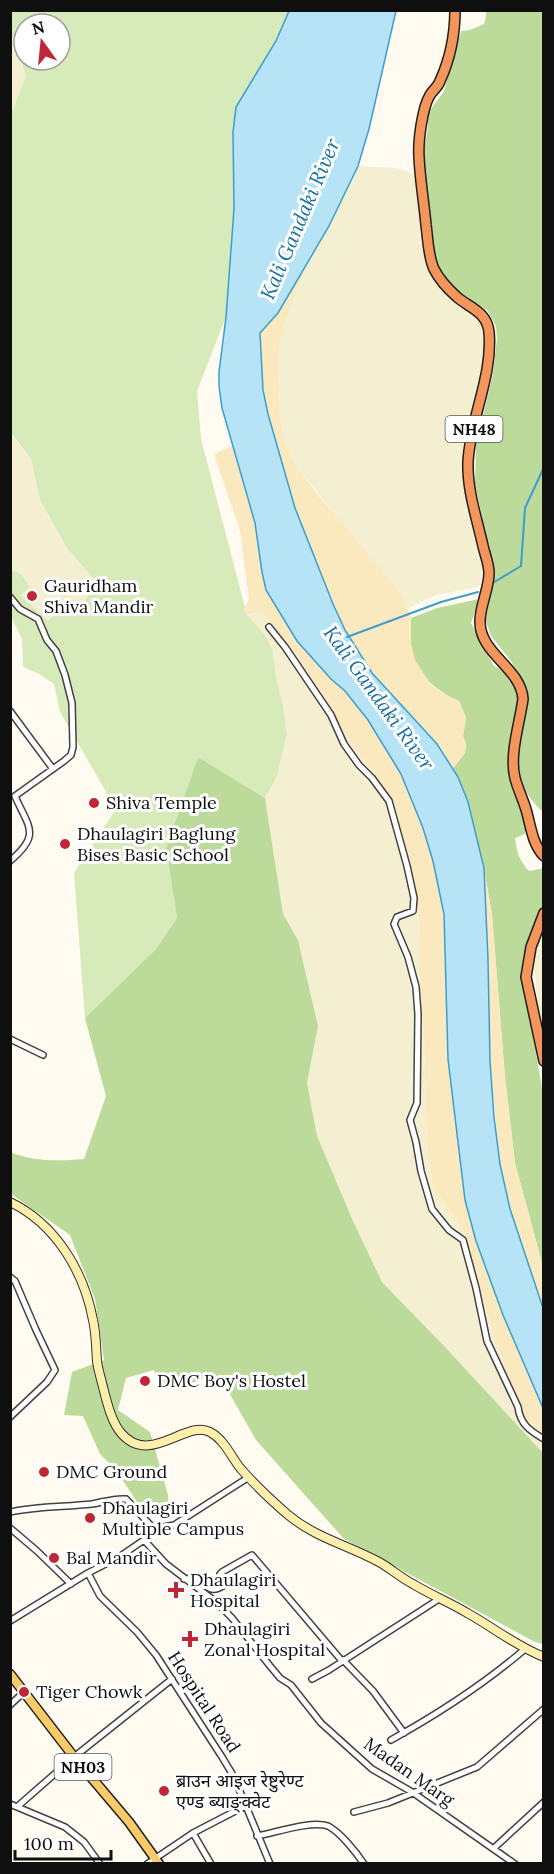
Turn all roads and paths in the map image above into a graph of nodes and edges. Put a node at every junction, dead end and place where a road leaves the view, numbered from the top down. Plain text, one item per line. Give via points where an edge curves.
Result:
1 (455, 10) edge
2 (10, 597) edge
3 (269, 627) dead end
4 (10, 711) edge
5 (53, 769) junction
6 (13, 794) edge
7 (543, 856) edge
8 (10, 861) edge
9 (543, 913) edge
10 (10, 1039) edge
11 (44, 1055) dead end
12 (543, 1061) edge
13 (10, 1202) edge
14 (10, 1277) edge
15 (10, 1417) edge
16 (543, 1439) edge
17 (249, 1477) junction
18 (10, 1512) edge
19 (10, 1528) edge
20 (154, 1529) junction
21 (144, 1540) junction
22 (88, 1573) junction
23 (184, 1579) junction
24 (71, 1584) junction
25 (439, 1599) junction
26 (10, 1621) edge
27 (525, 1649) junction
28 (543, 1657) edge
29 (343, 1661) junction
30 (10, 1674) edge
31 (172, 1679) junction
32 (312, 1679) dead end
33 (24, 1692) junction
34 (10, 1705) edge
35 (543, 1709) edge
36 (404, 1733) junction
37 (391, 1740) dead end
38 (74, 1756) junction
39 (412, 1792) junction
40 (543, 1802) edge
41 (10, 1804) edge
42 (18, 1806) junction
43 (245, 1806) junction
44 (354, 1812) dead end
45 (194, 1833) junction
46 (257, 1836) junction
47 (494, 1848) junction
48 (157, 1861) edge
49 (100, 1863) edge
50 (147, 1863) edge
51 (211, 1863) edge
52 (270, 1863) edge
53 (364, 1863) edge
54 (515, 1863) edge

1 - 7 highway, NH48 via 452,45 422,118 421,179 434,269 458,298 483,315 489,332 486,380 468,462 489,574 480,624 489,646 523,691 514,776
2 - 5 street via 20,609 38,619 56,651 70,690 73,747 71,754
3 - 16 street via 331,715 344,744 389,801 414,898 412,911 397,917 394,924 416,987 417,1102 410,1120 421,1171 432,1209 463,1240 486,1341 518,1407 519,1417 523,1425
4 - 5 street
5 - 6 street
6 - 8 street via 26,816 30,836
9 - 12 highway via 526,977
10 - 11 street
13 - 17 main road via 38,1218 81,1276 94,1323 108,1405 118,1430 138,1445 207,1430 221,1440
14 - 15 street via 56,1370
17 - 20 street via 174,1525
17 - 25 main road via 306,1529 380,1562
18 - 20 street via 126,1499
19 - 24 street
20 - 21 street
21 - 22 street
21 - 23 street, Madan Marg
22 - 24 street
22 - 31 street, Hospital Road via 100,1596 137,1632
23 - 29 street via 194,1578 205,1587 218,1589 224,1582 222,1572 252,1555
23 - 39 street, Madan Marg via 232,1618 321,1723 372,1769
24 - 26 street
25 - 27 main road
25 - 29 street
27 - 28 main road
27 - 36 street via 474,1689
29 - 32 street
29 - 36 street via 373,1691
30 - 33 main road, NH03
31 - 38 street
31 - 43 street, Hospital Road via 222,1757
33 - 34 street
33 - 38 main road, NH03
35 - 39 street via 477,1767
36 - 37 street
38 - 42 street
38 - 48 main road, NH03
39 - 44 street
39 - 47 street, Madan Marg
40 - 47 street
41 - 42 street
42 - 49 street via 65,1827 84,1842
43 - 45 street
43 - 46 street, Hospital Road
45 - 48 street
45 - 51 street
46 - 52 street, Hospital Road
46 - 53 street via 322,1824 330,1827
47 - 54 street, Madan Marg
48 - 50 street

